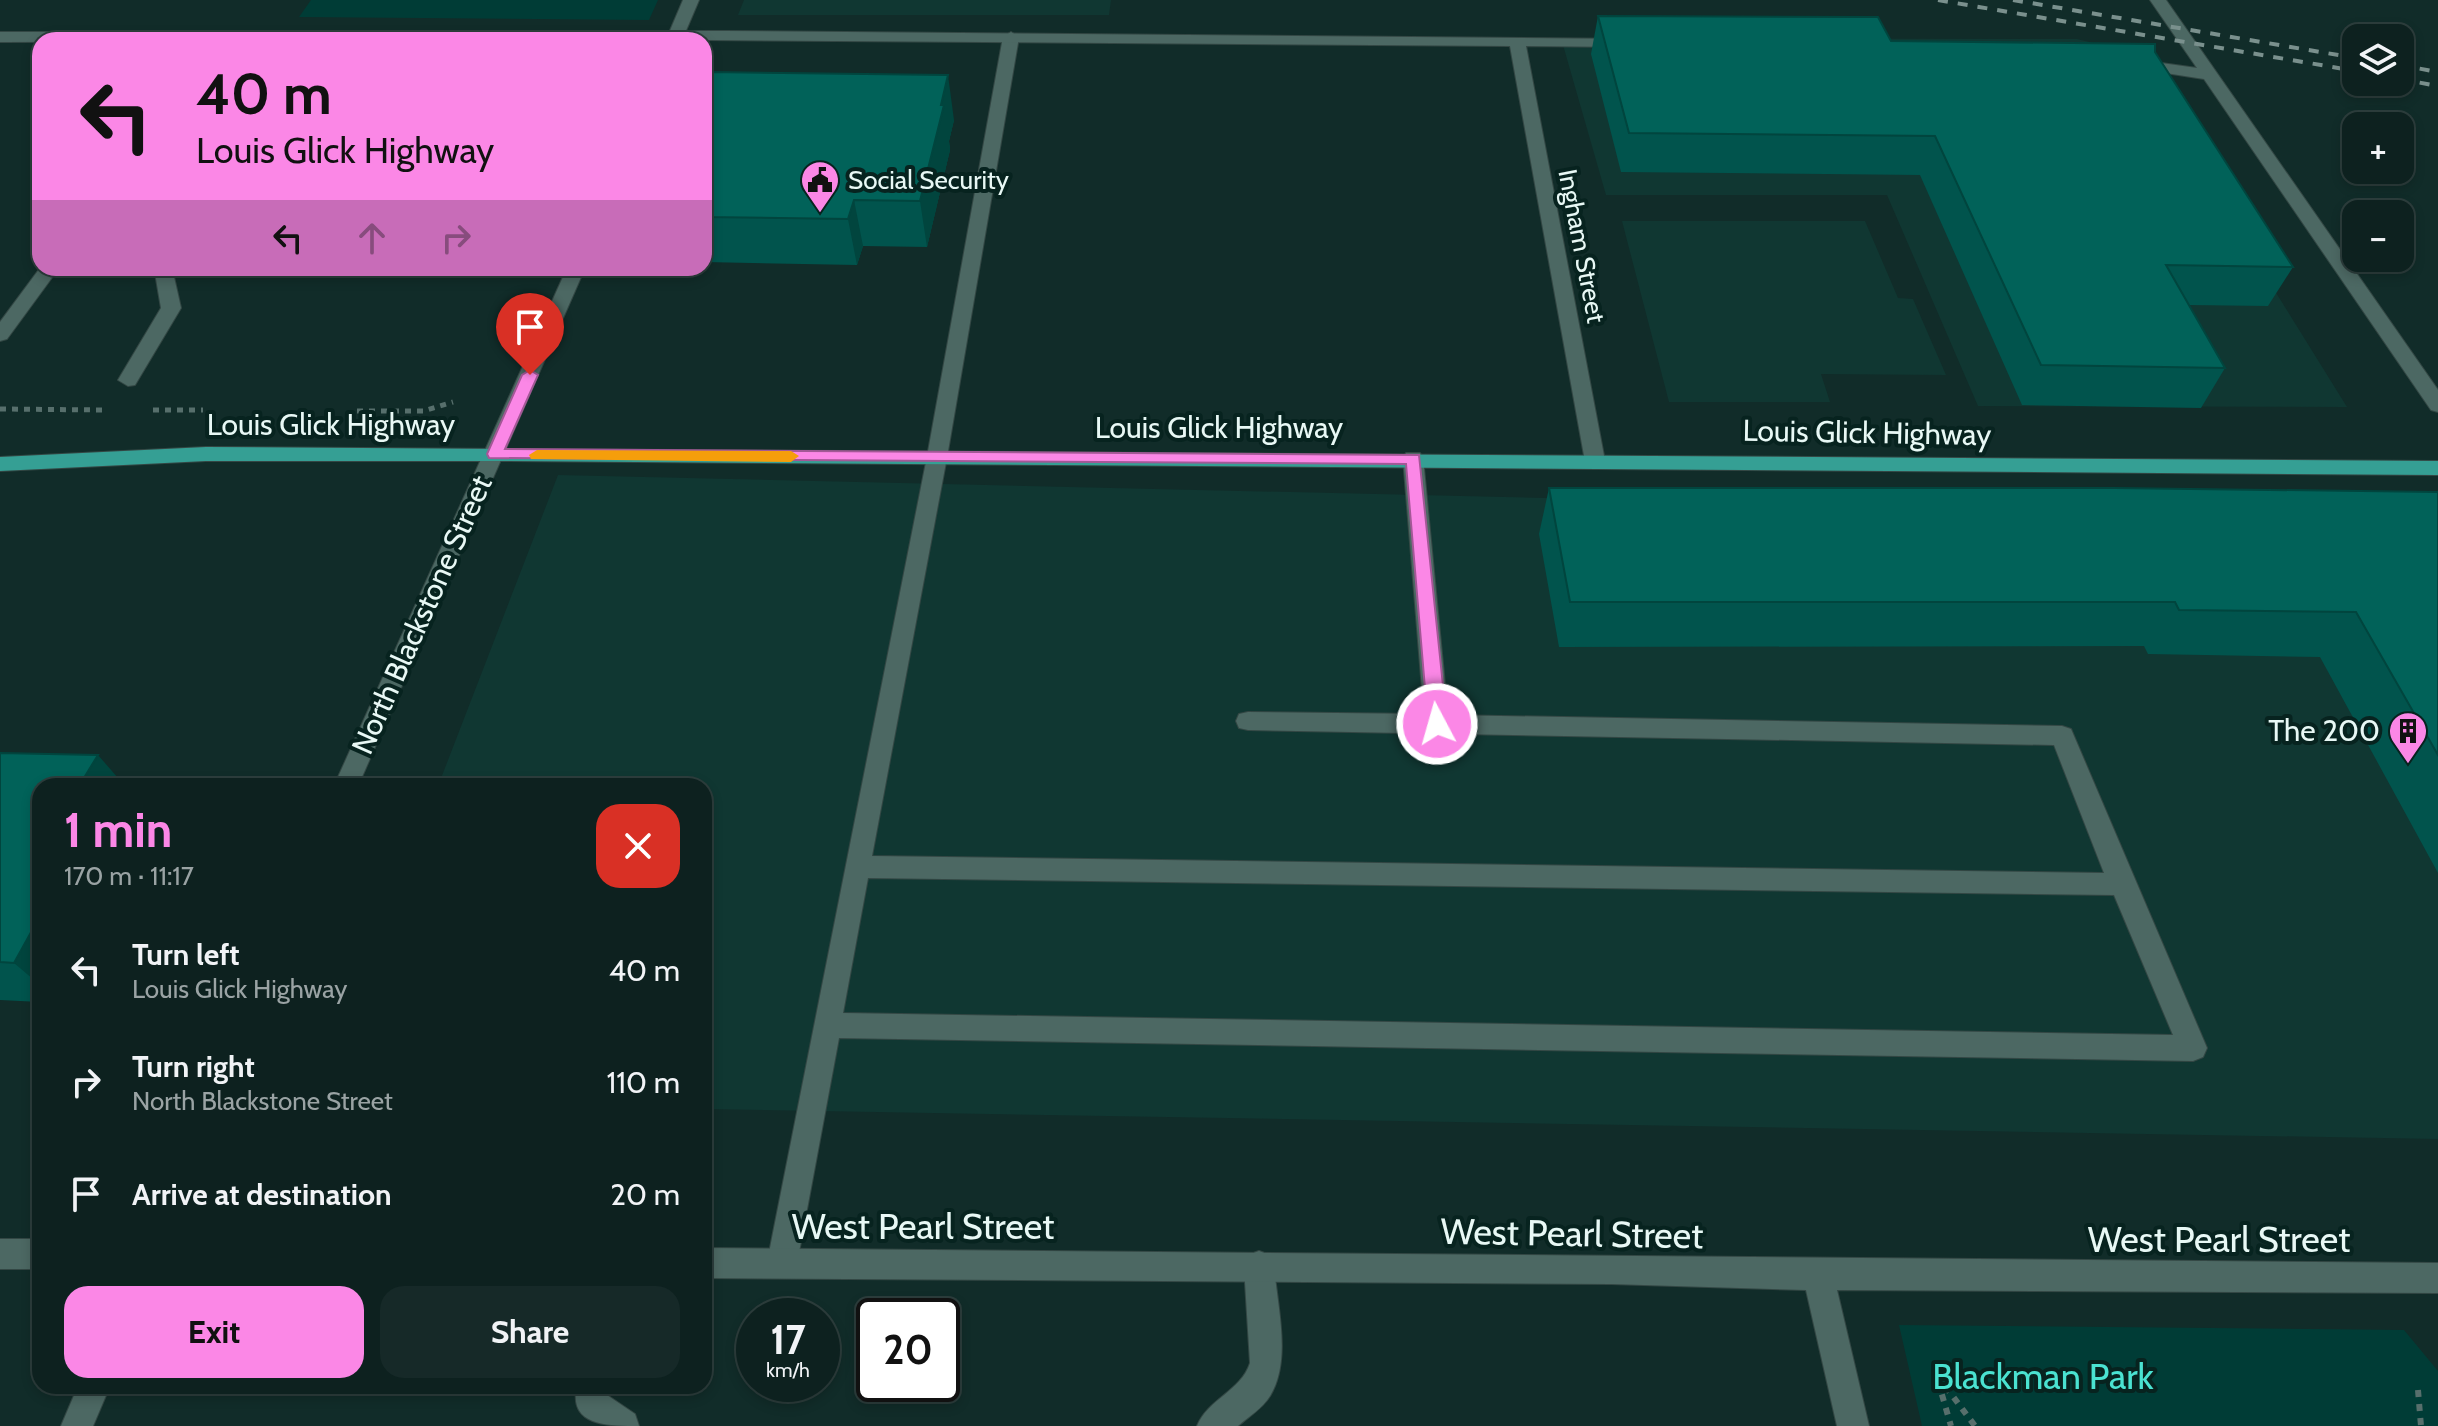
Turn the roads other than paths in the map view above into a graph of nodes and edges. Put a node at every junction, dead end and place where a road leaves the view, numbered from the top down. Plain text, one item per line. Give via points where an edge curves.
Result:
1 (691, 0) edge
2 (2158, 0) edge
3 (677, 32) edge
4 (0, 37) edge
5 (32, 37) edge
6 (1011, 37) junction
7 (712, 39) edge
8 (1517, 42) junction
9 (1637, 42) edge
10 (2118, 62) edge
11 (2211, 75) junction
12 (44, 276) edge
13 (165, 276) edge
14 (573, 276) edge
15 (0, 335) edge
16 (128, 380) dead end
17 (2438, 405) edge
18 (495, 454) junction
19 (937, 457) junction
20 (1413, 458) junction
21 (1595, 461) junction
22 (0, 464) edge
23 (2438, 468) edge
24 (1248, 721) dead end
25 (1437, 724) junction
26 (349, 778) edge
27 (857, 867) junction
28 (2122, 884) junction
29 (829, 1025) junction
30 (0, 1254) edge
31 (32, 1254) edge
32 (712, 1263) edge
33 (782, 1263) junction
34 (1259, 1266) junction
35 (1818, 1275) junction
36 (2438, 1278) edge
37 (91, 1394) edge
38 (592, 1394) edge
39 (77, 1426) edge
40 (623, 1426) edge
41 (1213, 1426) edge
42 (1853, 1426) edge

1 - 3 street
2 - 11 street
4 - 5 street
6 - 7 street
6 - 8 street
6 - 19 street
8 - 9 street
8 - 21 street, Ingham Street
10 - 11 street
11 - 17 street
12 - 15 street
13 - 16 street via 171,308
14 - 18 street, North Blackstone Street
18 - 19 main road, Louis Glick Highway
18 - 22 main road, Louis Glick Highway via 206,454
18 - 26 street, North Blackstone Street
19 - 20 main road, Louis Glick Highway
19 - 27 street
20 - 21 main road, Louis Glick Highway
20 - 25 street
21 - 23 main road, Louis Glick Highway
24 - 25 street
25 - 28 street via 2062,736
27 - 28 street
27 - 29 street
28 - 29 street via 2193,1048
29 - 33 street
30 - 31 street
32 - 33 street, West Pearl Street
33 - 34 street, West Pearl Street
34 - 35 street, West Pearl Street
34 - 41 street via 1266,1363 1258,1387
35 - 36 street, West Pearl Street
35 - 42 street
37 - 39 street
38 - 40 street via 590,1402

